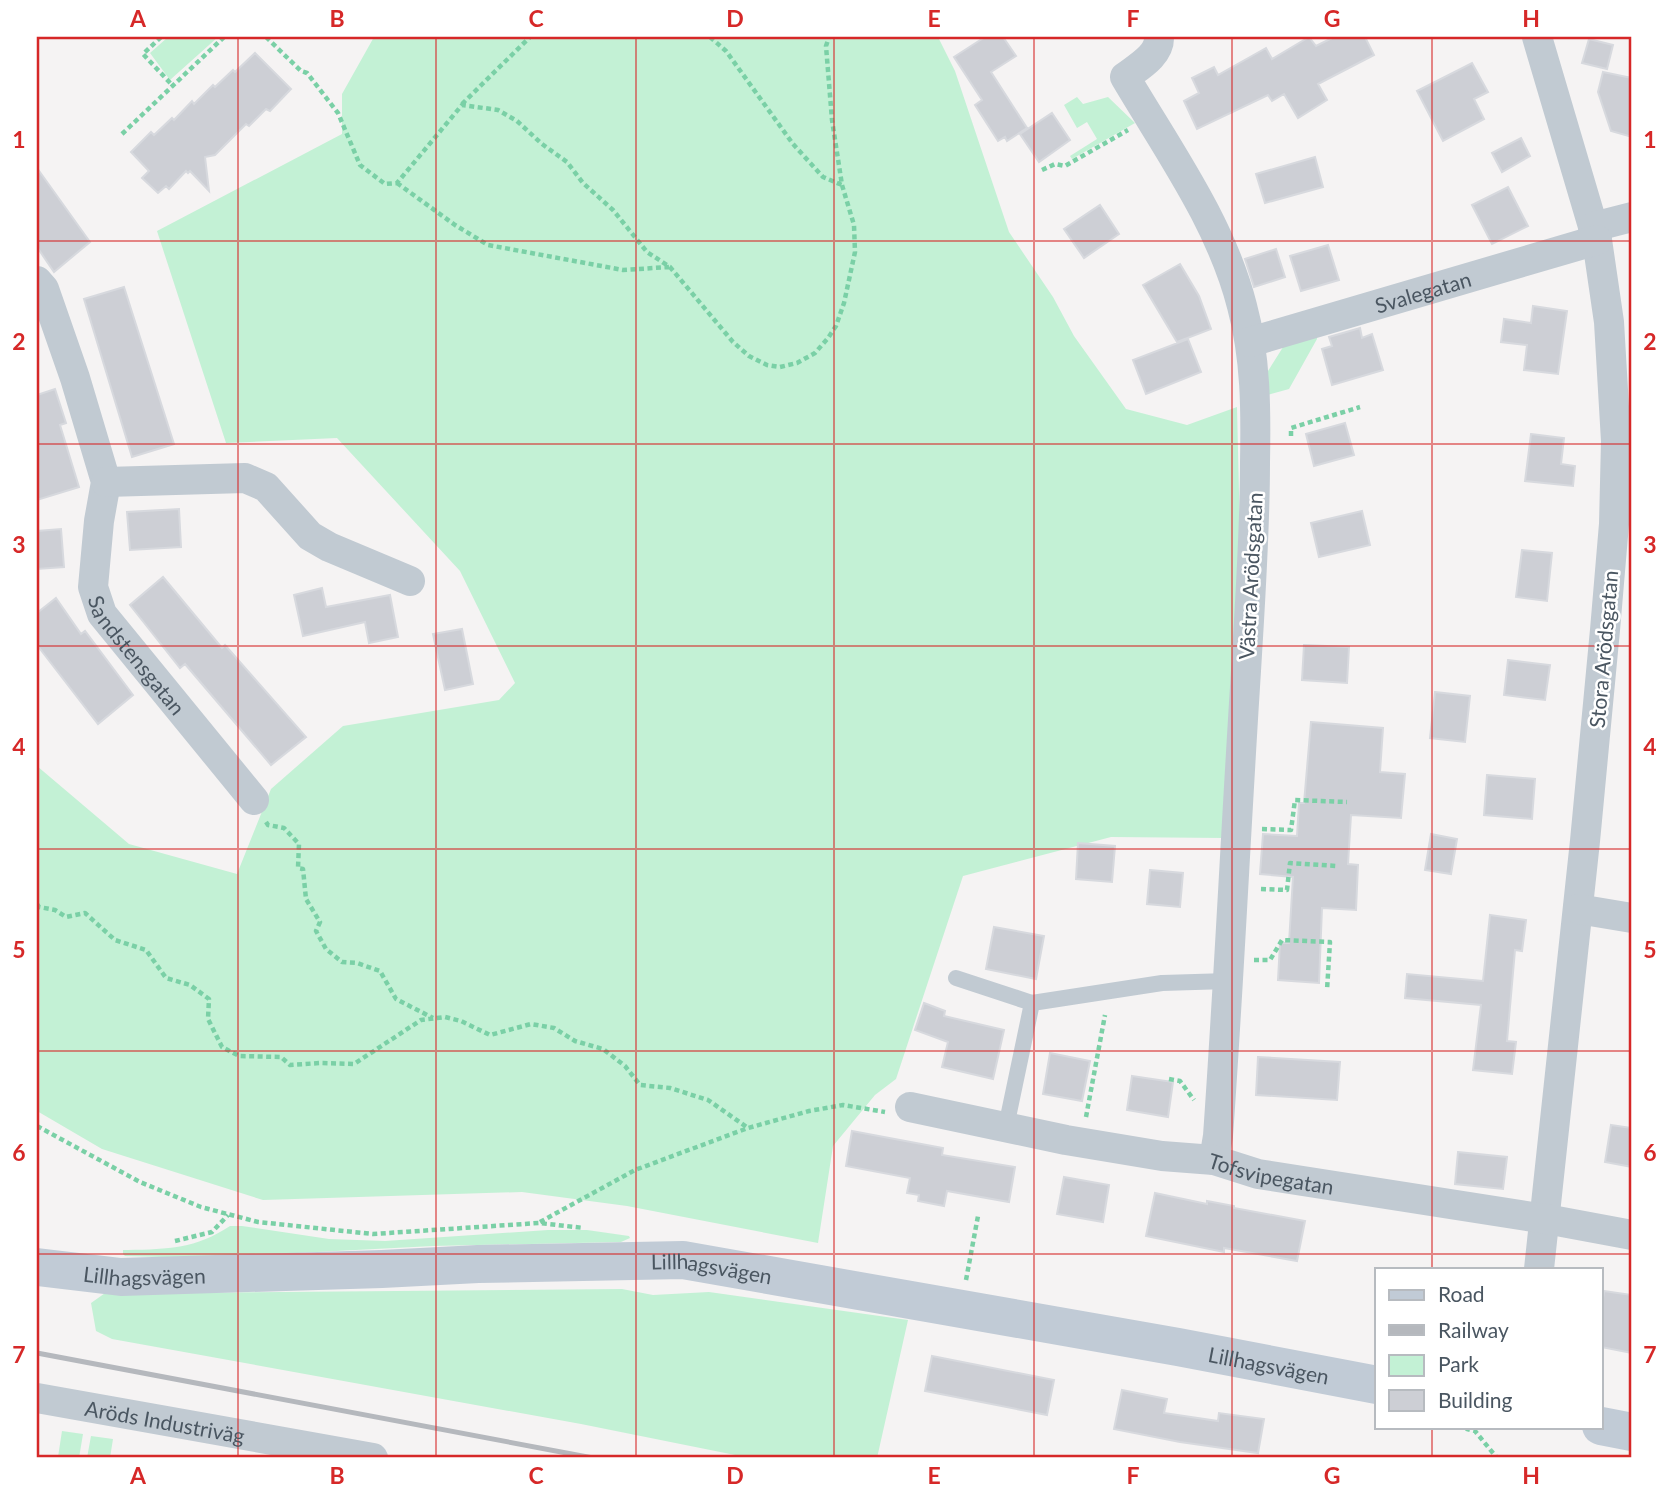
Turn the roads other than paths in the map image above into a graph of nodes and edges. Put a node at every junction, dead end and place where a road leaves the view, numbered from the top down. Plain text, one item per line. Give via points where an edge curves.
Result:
1 (1159, 37) edge
2 (1537, 37) edge
3 (1632, 217) edge
4 (1595, 234) junction
5 (37, 281) edge
6 (1250, 342) junction
7 (106, 482) junction
8 (410, 581) dead end
9 (1620, 585) edge
10 (254, 800) road end
11 (1578, 909) junction
12 (1632, 918) edge
13 (1228, 970) junction
14 (956, 978) dead end
15 (1032, 1003) junction
16 (910, 1107) road end
17 (1006, 1127) junction
18 (1214, 1160) junction
19 (1546, 1219) junction
20 (1632, 1236) edge
21 (37, 1267) edge
22 (1539, 1268) edge
23 (1375, 1385) edge
24 (37, 1398) edge
25 (1602, 1426) edge
26 (1632, 1432) edge
27 (373, 1458) edge

1 - 6 street, Västra Arödsgatan via 1156,52 1125,77 1201,204 1229,265
2 - 4 street, Stora Arödsgatan
3 - 4 street, Svalegatan
4 - 6 street, Svalegatan
4 - 9 street, Stora Arödsgatan via 1609,321
5 - 7 street, Sandstensgatan via 71,365
6 - 13 street, Västra Arödsgatan via 1256,391 1255,524
7 - 8 street via 245,478 266,487 310,536
7 - 10 street, Sandstensgatan via 93,587 102,614
9 - 11 street, Stora Arödsgatan
11 - 12 street
11 - 19 street, Stora Arödsgatan
13 - 15 lane
13 - 18 street, Västra Arödsgatan
14 - 15 lane
15 - 17 lane
16 - 17 street, Tofsvipegatan
17 - 18 street, Tofsvipegatan via 1162,1156
18 - 19 street, Tofsvipegatan via 1258,1174
19 - 20 street, Tofsvipegatan
19 - 22 street, Stora Arödsgatan
21 - 23 street, Lillhagsvägen via 121,1277 683,1260
24 - 27 street, Aröds Industriväg
25 - 26 street

